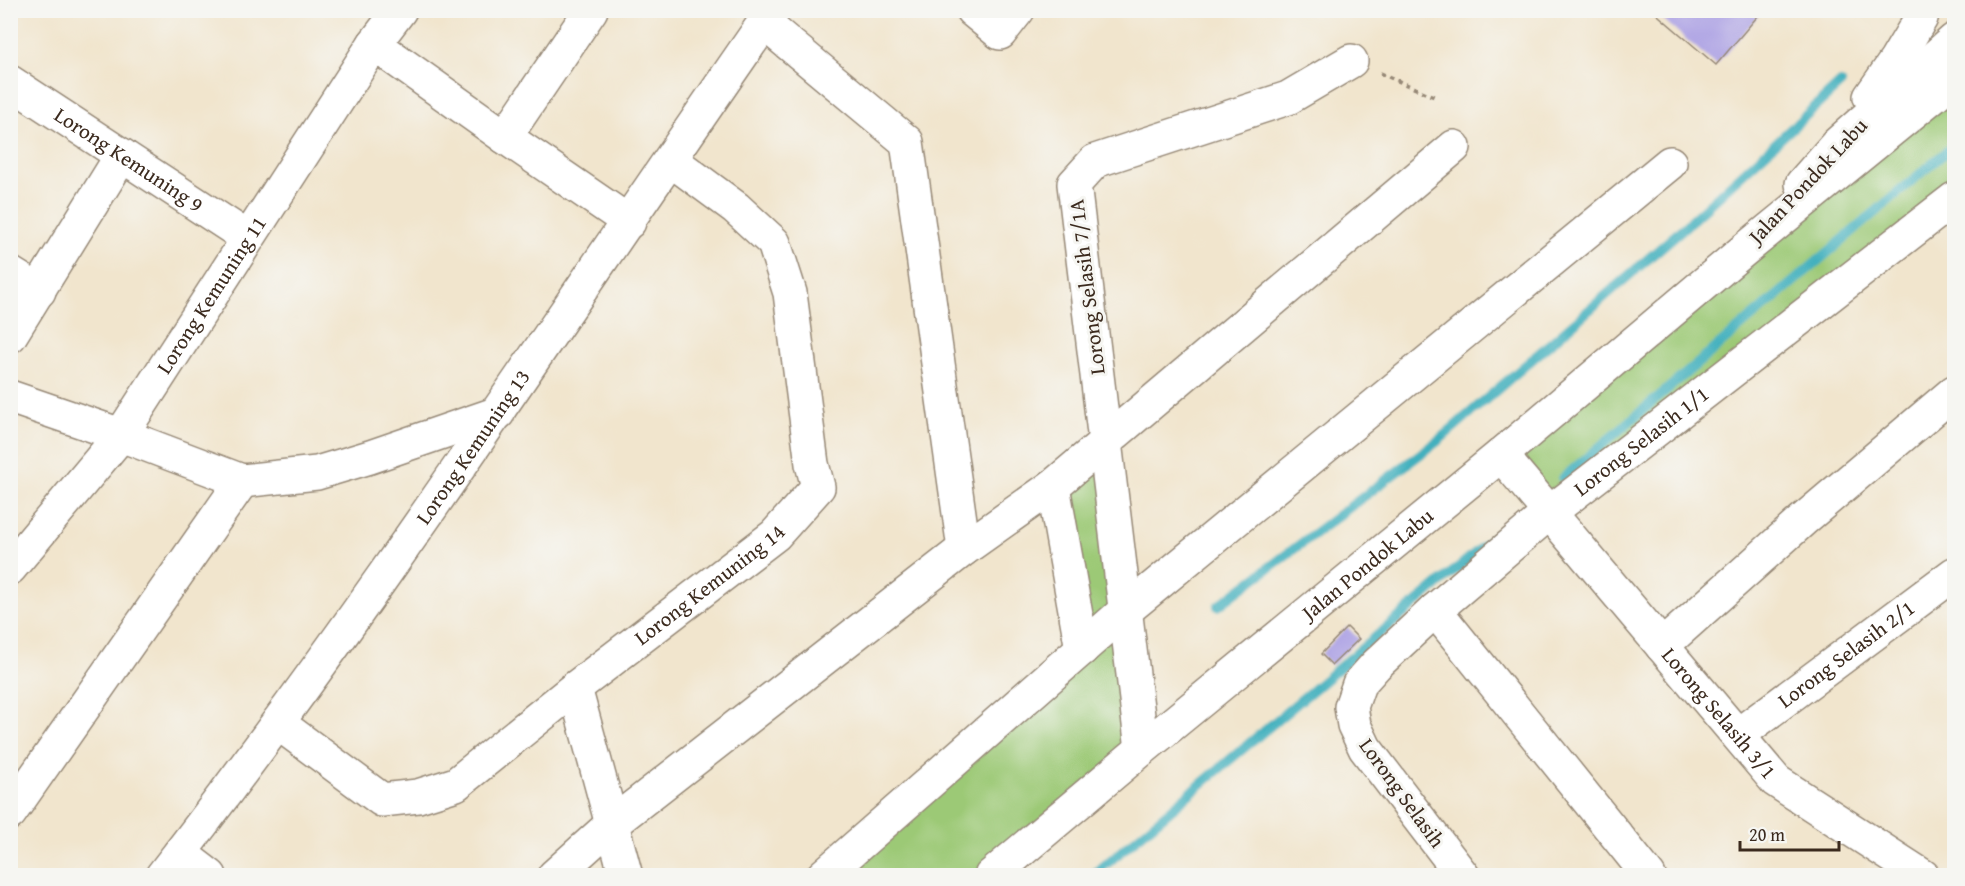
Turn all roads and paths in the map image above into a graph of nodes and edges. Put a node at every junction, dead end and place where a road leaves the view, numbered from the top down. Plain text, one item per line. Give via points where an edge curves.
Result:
1 (400, 10) edge
2 (591, 10) edge
3 (972, 10) edge
4 (1923, 10) edge
5 (769, 17) edge
6 (1009, 22) edge
7 (1954, 40) edge
8 (374, 44) junction
9 (1351, 62) joint
10 (1954, 79) edge
11 (10, 82) edge
12 (1954, 93) edge
13 (1435, 97) dead end
14 (505, 137) junction
15 (1454, 147) dead end
16 (1848, 150) junction
17 (122, 155) junction
18 (671, 160) junction
19 (1670, 163) dead end
20 (1954, 199) edge
21 (629, 222) junction
22 (248, 238) junction
23 (10, 273) edge
24 (39, 291) junction
25 (10, 336) edge
26 (1954, 392) edge
27 (10, 397) edge
28 (498, 413) junction
29 (121, 435) junction
30 (1106, 442) junction
31 (1501, 455) junction
32 (242, 481) junction
33 (1053, 486) junction
34 (1549, 513) junction
35 (964, 549) junction
36 (10, 568) edge
37 (1954, 574) edge
38 (1126, 610) junction
39 (1435, 610) junction
40 (1662, 646) junction
41 (1082, 649) junction
42 (575, 688) junction
43 (1351, 707) joint
44 (278, 723) junction
45 (1738, 735) junction
46 (1142, 749) junction
47 (10, 813) edge
48 (613, 823) junction
49 (171, 864) edge
50 (210, 876) edge
51 (554, 876) edge
52 (626, 876) edge
53 (823, 876) edge
54 (991, 876) edge
55 (1463, 876) edge
56 (1648, 876) edge
57 (1923, 876) edge

1 - 8 street, Lorong Kemuning 11
2 - 14 street
3 - 6 street
4 - 16 street
5 - 18 street, Lorong Kemuning 13
5 - 35 street via 907,142
7 - 16 street, Jalan Pondok Labu
8 - 14 street
8 - 22 street, Lorong Kemuning 11
9 - 13 path
9 - 30 street, Lorong Selasih 7/1A via 1288,98 1095,160 1074,184
10 - 16 street, Jalan Pondok Labu
11 - 17 street, Lorong Kemuning 9
12 - 16 street
14 - 21 street
15 - 30 street
16 - 31 street, Jalan Pondok Labu via 1743,251
17 - 22 street, Lorong Kemuning 9
17 - 24 street
18 - 21 street, Lorong Kemuning 13
18 - 42 street, Lorong Kemuning 14 via 736,208 774,243 790,293 818,487 775,535
19 - 38 street
20 - 34 street, Lorong Selasih 1/1
21 - 28 street, Lorong Kemuning 13
22 - 29 street, Lorong Kemuning 11
23 - 24 street
24 - 25 street
26 - 40 street
27 - 29 street
28 - 32 street via 317,473
28 - 44 street, Lorong Kemuning 13
29 - 32 street
29 - 36 street, Lorong Kemuning 11
30 - 33 street
30 - 38 street, Lorong Selasih 7/1A
31 - 34 street, Lorong Selasih 3/1
31 - 46 street, Jalan Pondok Labu
32 - 47 street
33 - 35 street
33 - 41 street
34 - 39 street, Lorong Selasih 1/1
34 - 40 street, Lorong Selasih 3/1
35 - 48 street
37 - 45 street, Lorong Selasih 2/1
38 - 41 street
38 - 46 street, Lorong Selasih 7/1A
39 - 43 street, Lorong Selasih 1/1 via 1359,684
39 - 56 street
40 - 45 street, Lorong Selasih 3/1
41 - 53 street
42 - 44 street, Lorong Kemuning 14 via 456,784 418,796 382,800
42 - 48 street
43 - 55 street, Lorong Selasih via 1365,748
44 - 49 street, Lorong Kemuning 13
45 - 57 street, Lorong Selasih 3/1 via 1776,781
46 - 54 street, Jalan Pondok Labu
48 - 51 street
48 - 52 street
49 - 50 street

